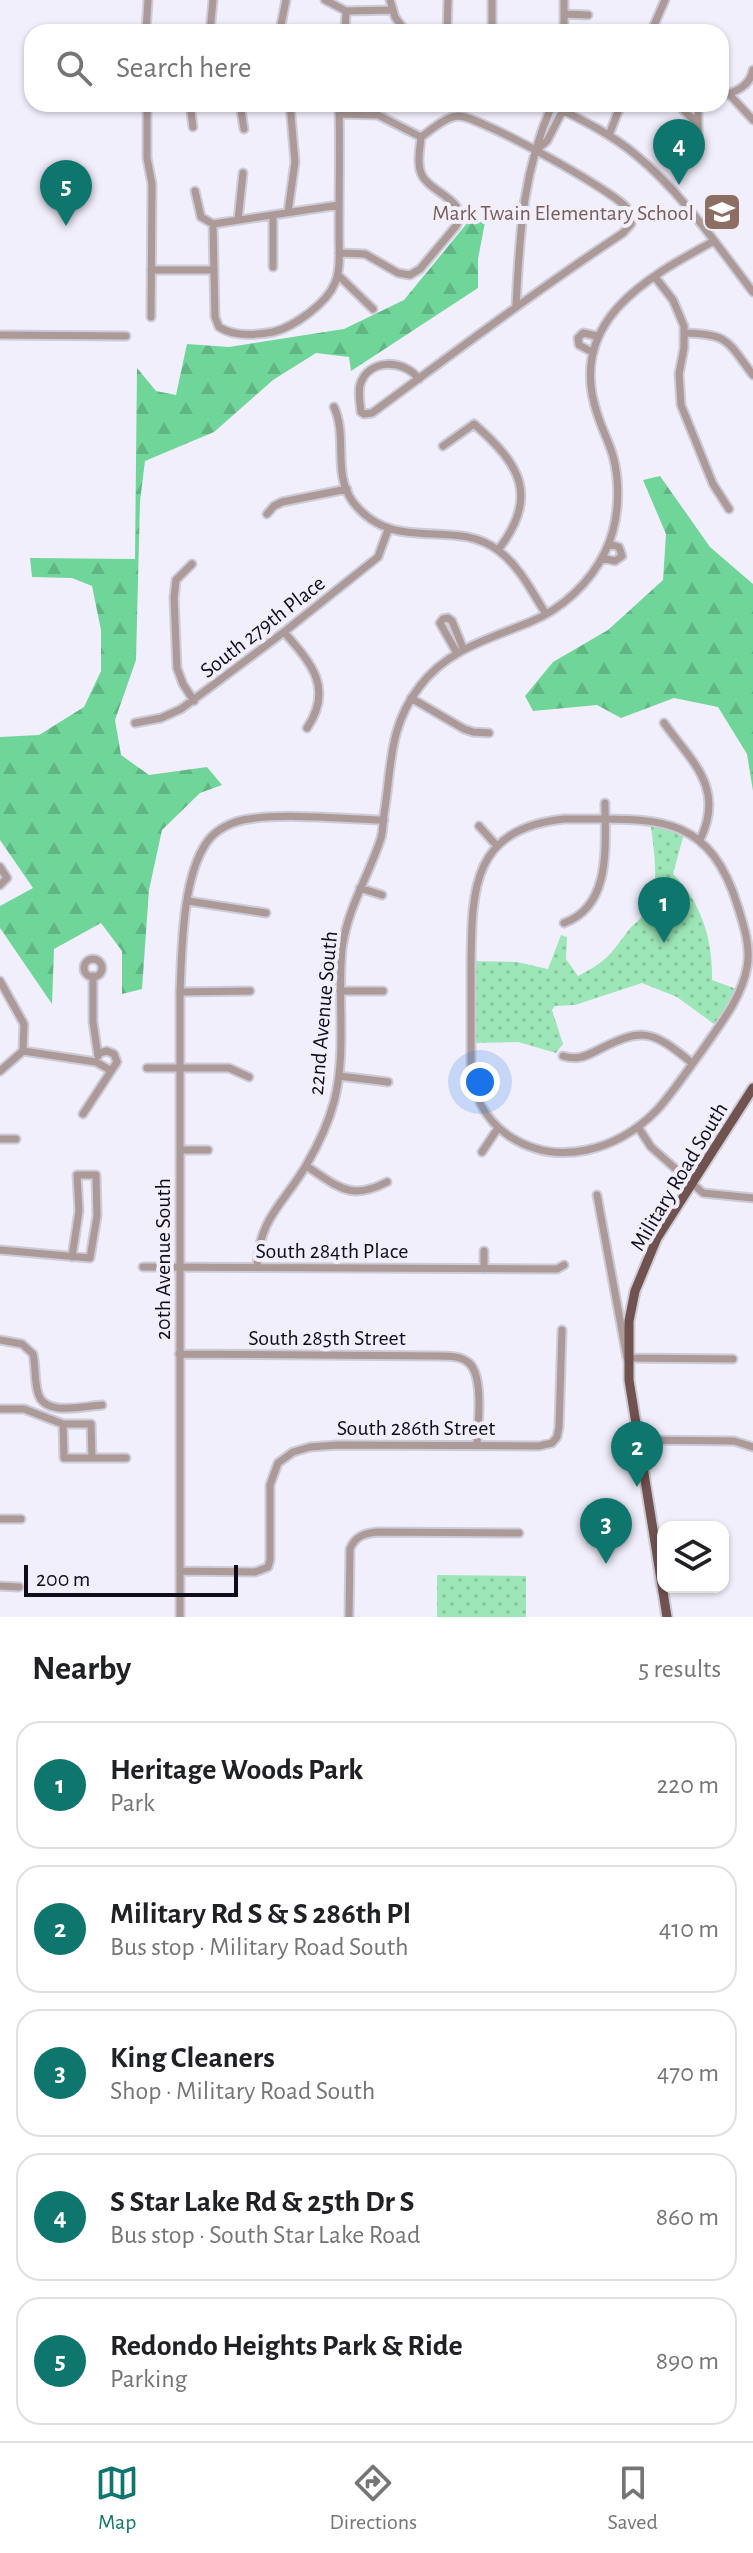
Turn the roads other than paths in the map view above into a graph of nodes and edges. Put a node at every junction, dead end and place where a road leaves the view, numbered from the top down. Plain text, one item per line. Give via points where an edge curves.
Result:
1 (148, 0) edge
2 (213, 0) edge
3 (286, 0) edge
4 (325, 0) edge
5 (390, 0) edge
6 (448, 0) edge
7 (492, 0) edge
8 (564, 0) edge
9 (665, 0) edge
10 (392, 10) junction
11 (346, 11) junction
12 (564, 14) junction
13 (588, 15) dead end
14 (146, 24) edge
15 (211, 24) edge
16 (281, 24) edge
17 (345, 24) edge
18 (401, 24) edge
19 (447, 24) edge
20 (492, 24) edge
21 (564, 24) edge
22 (654, 24) edge
23 (753, 70) edge
24 (729, 93) edge
25 (729, 99) edge
26 (147, 112) edge
27 (191, 112) edge
28 (241, 112) edge
29 (291, 112) edge
30 (548, 112) edge
31 (562, 112) edge
32 (567, 112) edge
33 (618, 112) edge
34 (685, 112) edge
35 (698, 112) edge
36 (339, 114) joint
37 (753, 120) edge
38 (698, 124) junction
39 (193, 127) dead end
40 (244, 129) dead end
41 (609, 135) junction
42 (421, 137) junction
43 (535, 151) junction
44 (674, 163) dead end
45 (243, 173) dead end
46 (195, 191) dead end
47 (339, 205) junction
48 (288, 212) junction
49 (273, 215) junction
50 (238, 220) junction
51 (213, 224) junction
52 (714, 241) junction
53 (339, 253) junction
54 (273, 267) dead end
55 (151, 270) junction
56 (214, 270) junction
57 (338, 275) junction
58 (655, 277) junction
59 (753, 292) edge
60 (516, 306) junction
61 (373, 309) dead end
62 (151, 317) dead end
63 (685, 333) junction
64 (0, 335) edge
65 (126, 336) dead end
66 (597, 336) junction
67 (592, 352) junction
68 (753, 375) edge
69 (419, 379) junction
70 (334, 407) dead end
71 (443, 446) dead end
72 (347, 489) junction
73 (729, 509) dead end
74 (267, 514) dead end
75 (388, 530) junction
76 (609, 544) junction
77 (498, 550) junction
78 (602, 558) junction
79 (192, 564) dead end
80 (546, 614) junction
81 (284, 632) junction
82 (411, 698) junction
83 (194, 701) junction
84 (135, 723) dead end
85 (664, 723) dead end
86 (307, 728) dead end
87 (489, 733) dead end
88 (605, 803) dead end
89 (384, 820) junction
90 (605, 820) junction
91 (479, 826) dead end
92 (700, 840) junction
93 (497, 846) junction
94 (0, 867) edge
95 (0, 885) edge
96 (360, 888) junction
97 (382, 895) dead end
98 (188, 901) junction
99 (266, 913) dead end
100 (564, 923) dead end
101 (750, 968) edge
102 (93, 976) dead end
103 (0, 981) edge
104 (250, 991) dead end
105 (340, 991) junction
106 (383, 991) dead end
107 (180, 992) junction
108 (23, 1051) junction
109 (99, 1053) junction
110 (563, 1056) dead end
111 (96, 1062) junction
112 (692, 1063) junction
113 (147, 1068) dead end
114 (180, 1068) junction
115 (110, 1070) junction
116 (0, 1071) edge
117 (339, 1076) junction
118 (249, 1077) dead end
119 (388, 1082) dead end
120 (753, 1088) edge
121 (83, 1114) dead end
122 (638, 1127) junction
123 (498, 1128) junction
124 (0, 1139) edge
125 (16, 1139) dead end
126 (180, 1150) junction
127 (208, 1150) dead end
128 (482, 1152) dead end
129 (306, 1166) junction
130 (387, 1182) dead end
131 (692, 1183) junction
132 (597, 1195) dead end
133 (753, 1198) edge
134 (0, 1250) edge
135 (484, 1251) dead end
136 (72, 1257) junction
137 (564, 1265) dead end
138 (143, 1267) dead end
139 (179, 1267) junction
140 (257, 1267) junction
141 (484, 1269) junction
142 (562, 1330) dead end
143 (0, 1340) edge
144 (179, 1354) junction
145 (627, 1358) junction
146 (733, 1359) dead end
147 (102, 1405) dead end
148 (0, 1409) edge
149 (63, 1424) junction
150 (638, 1440) junction
151 (477, 1444) junction
152 (752, 1446) edge
153 (92, 1458) junction
154 (126, 1458) dead end
155 (0, 1519) edge
156 (21, 1519) dead end
157 (519, 1533) dead end
158 (181, 1571) junction
159 (0, 1586) edge
160 (19, 1587) dead end
161 (180, 1617) edge
162 (349, 1617) edge
163 (667, 1617) edge

1 - 14 street
2 - 15 street
3 - 16 street
4 - 11 street
5 - 10 street
6 - 19 street
7 - 20 street
8 - 12 street
9 - 22 street
10 - 11 street
10 - 18 street
11 - 17 street
12 - 13 street
12 - 21 street
23 - 24 street via 746,84
25 - 37 street
26 - 55 street
27 - 39 street
28 - 40 street
29 - 48 street via 295,162
30 - 43 street
31 - 43 street via 547,141
32 - 41 street
33 - 41 street
34 - 38 street
35 - 38 street
36 - 42 street via 378,115
36 - 47 street
38 - 44 street via 698,141
41 - 52 street via 652,168
42 - 43 street via 462,117
42 - 53 street via 420,171 458,207 456,226 410,275 365,254
43 - 60 street via 522,211
43 - 60 street via 614,197 629,211 631,224
45 - 50 street
46 - 51 street via 201,217
47 - 48 street
47 - 53 street
48 - 49 street
49 - 50 street
49 - 54 street
50 - 51 street
51 - 56 street
52 - 58 street
52 - 59 street
53 - 57 street
55 - 56 street
55 - 62 street
56 - 57 street via 217,323 238,333 273,332 293,325 328,293
57 - 61 street
58 - 63 street via 680,313
58 - 66 street via 626,298
60 - 69 street
63 - 68 street via 722,337
63 - 73 street via 681,405 713,484
64 - 65 street
66 - 67 street
66 - 67 street via 583,333 578,338 579,345
67 - 76 street via 592,397 617,482
69 - 69 street via 403,366 375,367 361,385 361,412 372,413
70 - 72 street
71 - 77 street via 474,424 513,465 520,486 519,512
72 - 74 street via 282,502
72 - 75 street via 367,516
75 - 77 street via 462,537
75 - 81 street, South 279th Place via 378,557
76 - 78 street
76 - 78 street via 621,550 620,559
77 - 80 street via 521,573
78 - 80 street, 22nd Avenue South via 580,588
79 - 83 street via 176,580 174,598 177,668
80 - 82 street, 22nd Avenue South via 460,650 436,667
81 - 83 street, South 279th Place
81 - 86 street via 318,682 318,709
82 - 87 street via 464,729
82 - 89 street, 22nd Avenue South via 391,748
83 - 84 street, South 279th Place via 161,718
85 - 92 street via 707,785 710,812
88 - 90 street
89 - 96 street, 22nd Avenue South
89 - 98 street, 20th Avenue South via 277,817 234,823 206,843
90 - 92 street via 662,823
90 - 93 street via 532,824
90 - 100 street via 599,891 583,914
91 - 93 street
92 - 101 street via 715,857 736,901
93 - 123 street via 478,878 473,902 471,1043 473,1084 482,1108
94 - 95 street via 7,878
96 - 97 street
96 - 105 street, 22nd Avenue South via 343,945
98 - 99 street
98 - 107 street, 20th Avenue South
101 - 112 street via 731,1007
102 - 109 street via 93,1028
103 - 108 street via 24,1024
104 - 107 street
105 - 106 street
105 - 117 street, 22nd Avenue South
107 - 114 street, 20th Avenue South
108 - 111 street
108 - 116 street
109 - 111 street
109 - 115 street via 114,1054 117,1062
110 - 112 street via 586,1056 620,1038 641,1034 662,1040
111 - 115 street
112 - 122 street
113 - 114 street
114 - 118 street via 229,1068
114 - 126 street, 20th Avenue South
115 - 121 street
117 - 119 street
117 - 129 street, 22nd Avenue South via 328,1122
120 - 131 main road, Military Road South
122 - 123 street via 592,1149 556,1153 522,1144
122 - 131 street via 651,1147
123 - 128 street
124 - 125 street
126 - 127 street
126 - 139 street, 20th Avenue South
129 - 130 street via 350,1192
129 - 140 street, 22nd Avenue South via 263,1229
131 - 133 street via 710,1195
131 - 145 main road, Military Road South via 641,1274 629,1321
132 - 145 street
134 - 136 street
135 - 141 street
136 - 136 street via 90,1258 96,1175 77,1175 79,1211
137 - 141 street, South 284th Place
138 - 139 street, South 284th Place
139 - 140 street, South 284th Place
139 - 144 street, 20th Avenue South
140 - 141 street, South 284th Place
142 - 151 street, South 286th Street via 557,1437 539,1446
143 - 147 street via 22,1344 33,1354 42,1403
144 - 151 street, South 285th Street via 459,1358 476,1372
144 - 158 street, 20th Avenue South
145 - 146 street
145 - 150 main road, Military Road South
148 - 149 street via 24,1409
149 - 153 street via 64,1458
149 - 153 street via 91,1424
150 - 152 street via 734,1441
150 - 163 main road, Military Road South
151 - 158 street, South 286th Street via 301,1449 282,1459 270,1485 268,1567 255,1572
153 - 154 street
155 - 156 street
157 - 162 street via 373,1532 357,1538 349,1554
158 - 161 street, 20th Avenue South
159 - 160 street

